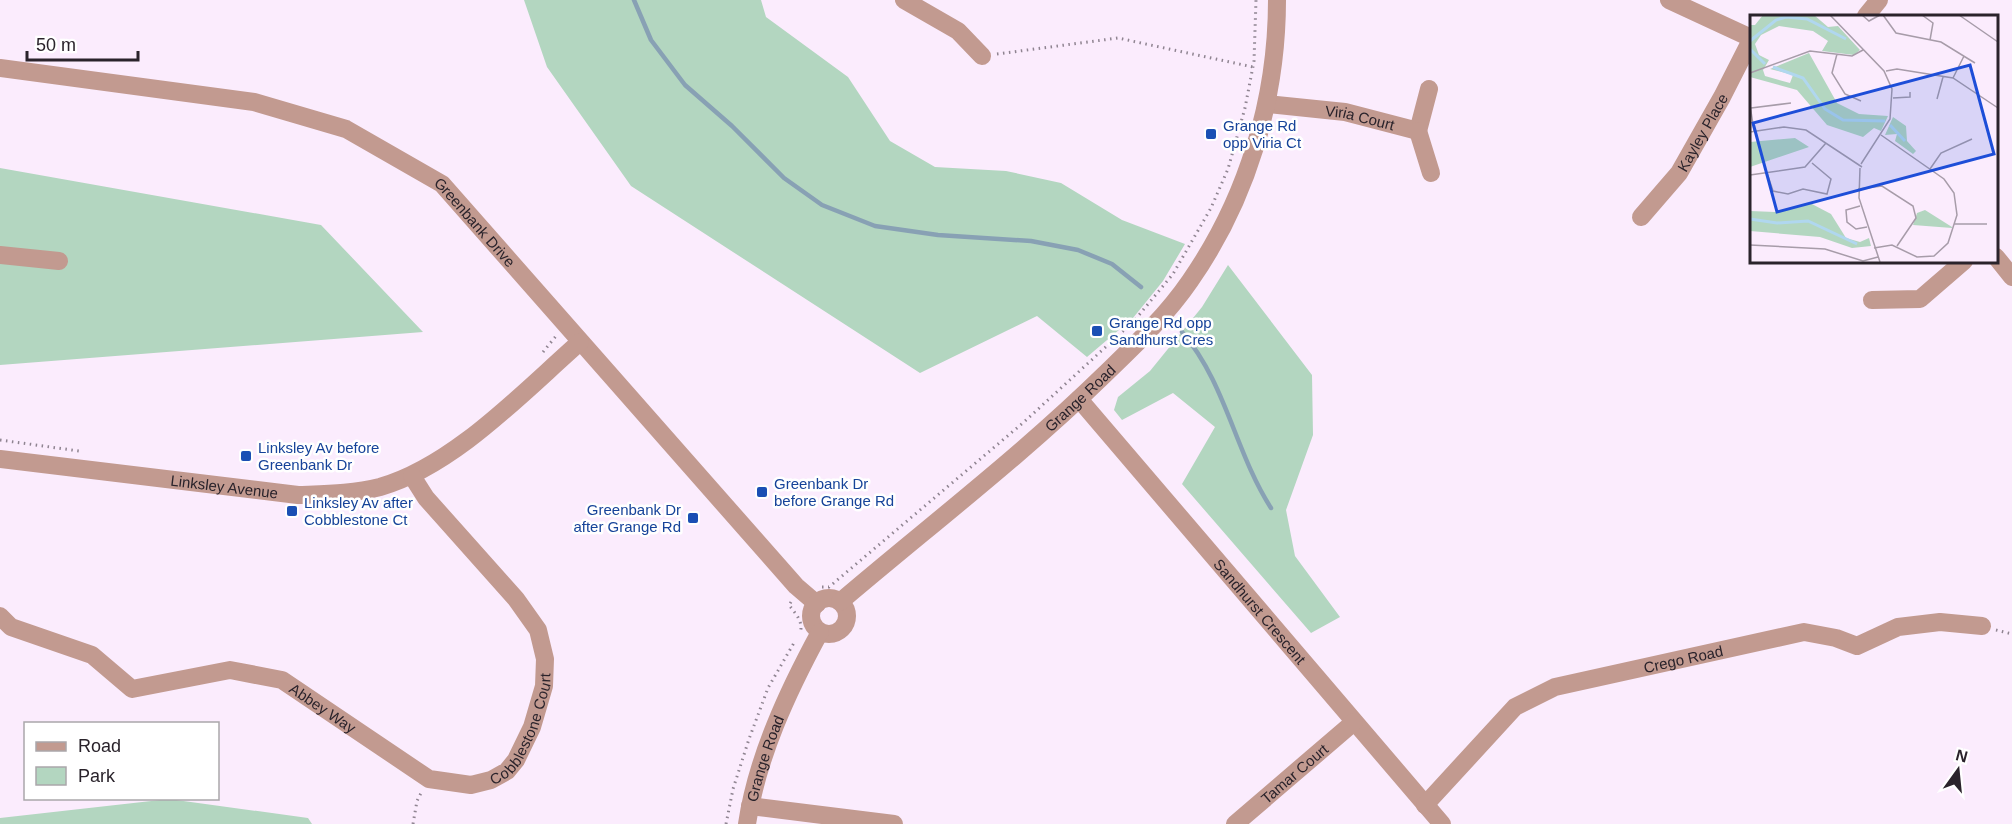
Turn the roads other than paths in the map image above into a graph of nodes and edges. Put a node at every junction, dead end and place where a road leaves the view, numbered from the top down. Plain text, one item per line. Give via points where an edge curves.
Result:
1 (904, 0) edge
2 (1277, 0) edge
3 (1669, 0) edge
4 (1879, 0) edge
5 (1867, 15) edge
6 (1750, 39) edge
7 (1750, 41) edge
8 (982, 56) road end
9 (0, 68) edge
10 (1429, 89) dead end
11 (1267, 104) junction
12 (1418, 131) junction
13 (1431, 173) dead end
14 (1641, 217) dead end
15 (0, 255) edge
16 (1997, 259) edge
17 (59, 261) dead end
18 (1963, 262) edge
19 (2012, 277) edge
20 (1872, 300) dead end
21 (580, 342) junction
22 (1079, 399) junction
23 (0, 459) edge
24 (412, 476) junction
25 (840, 602) junction
26 (817, 604) junction
27 (0, 616) edge
28 (1982, 626) dead end
29 (820, 632) junction
30 (1354, 722) junction
31 (429, 779) joint
32 (1425, 805) junction
33 (748, 815) edge
34 (894, 824) edge
35 (1235, 824) edge
36 (1443, 824) edge

1 - 8 street via 958,31
2 - 11 street, Grange Road
3 - 6 street
4 - 5 street
7 - 14 street, Kayley Place via 1679,173
9 - 21 street, Greenbank Drive via 254,102 346,129 442,184
10 - 12 street
11 - 12 street, Viria Court via 1345,112
11 - 22 street, Grange Road via 1248,171 1217,237 1190,282 1153,328
12 - 13 street
15 - 17 street
16 - 19 street
18 - 20 street via 1920,299
21 - 24 street, Linksley Avenue via 470,438
21 - 26 street, Greenbank Drive
22 - 25 street, Grange Road via 933,527
22 - 30 street, Sandhurst Crescent
23 - 24 street, Linksley Avenue via 298,495 342,494
24 - 31 street, Cobblestone Court via 426,498 516,599 538,630 545,658 544,686 532,727 507,771 471,785
25 - 26 street via 826,598
25 - 29 street via 847,613 844,626 833,634
26 - 29 street via 812,619
27 - 31 street, Abbey Way via 11,627 92,656 132,689 230,670 282,680
28 - 32 street, Crego Road via 1940,622 1898,627 1857,646 1804,632 1555,687 1515,707
29 - 33 street, Grange Road via 778,718
30 - 32 street, Sandhurst Crescent
30 - 35 street, Tamar Court
32 - 36 street, Sandhurst Crescent
33 - 34 street

